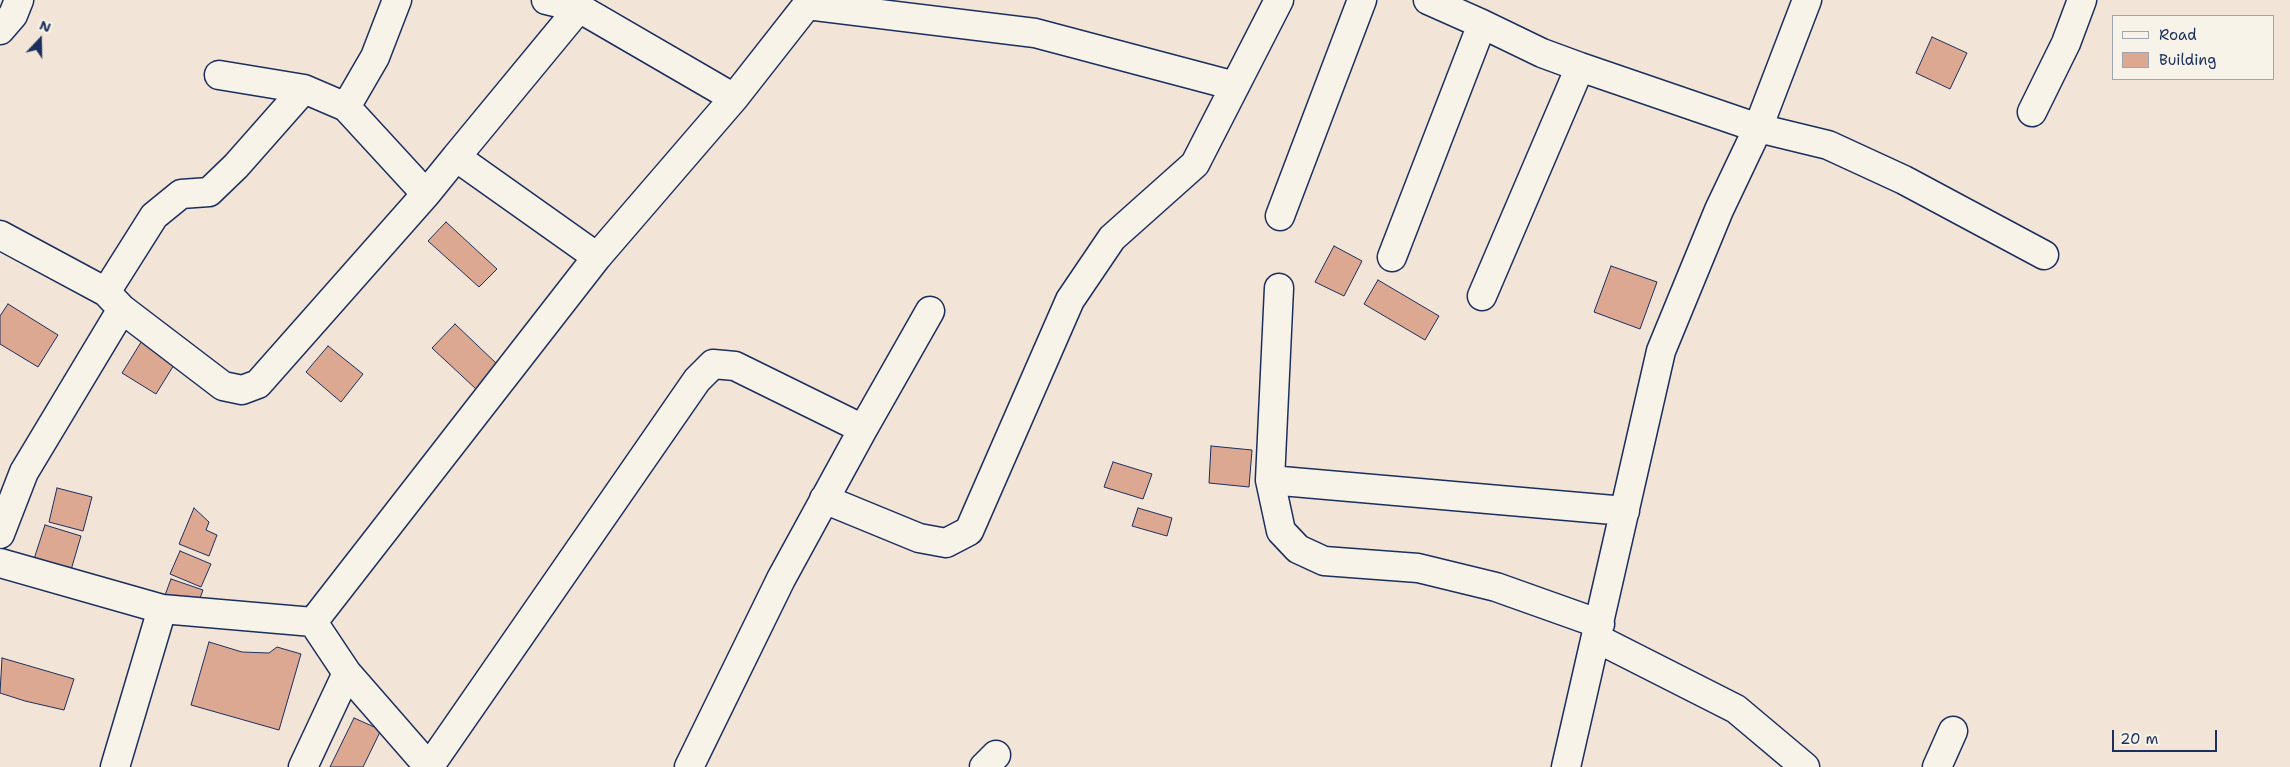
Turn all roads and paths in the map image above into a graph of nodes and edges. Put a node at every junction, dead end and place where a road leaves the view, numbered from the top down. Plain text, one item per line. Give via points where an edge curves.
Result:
1 (19, 0) edge
2 (397, 0) edge
3 (546, 0) edge
4 (1278, 0) edge
5 (1362, 0) edge
6 (1428, 0) edge
7 (1807, 0) edge
8 (2082, 0) edge
9 (808, 2) edge
10 (579, 8) junction
11 (1482, 24) junction
12 (0, 30) edge
13 (1580, 67) junction
14 (219, 75) dead end
15 (1235, 86) junction
16 (304, 90) junction
17 (734, 98) junction
18 (346, 107) junction
19 (2032, 112) dead end
20 (1758, 128) junction
21 (456, 157) junction
22 (426, 194) junction
23 (1280, 216) dead end
24 (0, 236) edge
25 (2044, 255) dead end
26 (597, 257) junction
27 (1392, 258) dead end
28 (1279, 288) dead end
29 (1482, 296) dead end
30 (114, 300) junction
31 (930, 311) dead end
32 (864, 429) junction
33 (1270, 480) junction
34 (824, 498) junction
35 (1625, 511) junction
36 (0, 534) edge
37 (0, 563) edge
38 (162, 609) junction
39 (313, 622) junction
40 (1598, 631) junction
41 (347, 672) junction
42 (1952, 732) dead end
43 (115, 767) edge
44 (302, 767) edge
45 (429, 767) edge
46 (689, 767) edge
47 (1566, 767) edge
48 (1806, 767) edge
49 (1937, 767) edge

1 - 12 street via 12,16
2 - 18 street via 375,58
3 - 10 street
4 - 15 street
5 - 23 street
6 - 11 street
7 - 20 street
8 - 19 street via 2066,43
9 - 15 street via 1035,33
9 - 17 street
10 - 17 street
10 - 21 street
11 - 13 street via 1542,54
11 - 27 street
13 - 20 street
13 - 29 street
14 - 16 street
15 - 34 street via 1195,164 1112,238 1070,300 969,532 946,543 919,538
16 - 18 street
16 - 30 street via 209,192 181,194 154,216
17 - 26 street
18 - 22 street
20 - 25 street via 1828,144 1904,180
20 - 35 street via 1719,210 1660,351
21 - 22 street
21 - 26 street
22 - 30 street via 258,384 242,390 223,386
24 - 30 street
26 - 39 street
28 - 33 street
30 - 36 street via 24,472
31 - 32 street
32 - 34 street
32 - 45 street via 735,366 713,364 698,380
33 - 35 street
33 - 40 street via 1281,531 1298,549 1324,561 1418,568 1496,587
34 - 46 street
35 - 40 street
37 - 38 street
38 - 39 street
38 - 43 street
39 - 41 street
40 - 47 street
40 - 48 street via 1736,710
41 - 44 street
41 - 45 street
42 - 49 street

